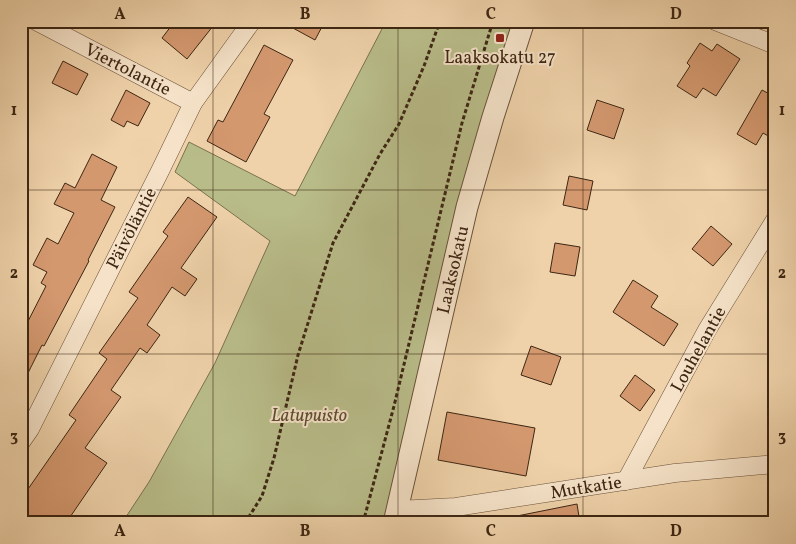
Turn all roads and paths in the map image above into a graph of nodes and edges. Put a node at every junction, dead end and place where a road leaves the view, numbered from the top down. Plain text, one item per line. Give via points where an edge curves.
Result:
1 (36, 21) edge
2 (252, 21) edge
3 (440, 21) edge
4 (493, 21) edge
5 (524, 21) edge
6 (715, 21) edge
7 (775, 45) edge
8 (193, 103) junction
9 (775, 220) edge
10 (21, 442) edge
11 (775, 464) edge
12 (626, 481) junction
13 (395, 516) edge
14 (245, 523) edge
15 (363, 523) edge

1 - 8 street, Viertolantie
2 - 8 street, Päivöläntie
3 - 14 path via 399,124 333,243 298,355 274,458 262,496
4 - 15 path via 462,123
5 - 13 street, Laaksokatu via 467,207
6 - 7 street
8 - 10 street, Päivöläntie
9 - 12 street, Louhelantie via 707,330
11 - 12 street, Mutkatie
12 - 13 street, Mutkatie

